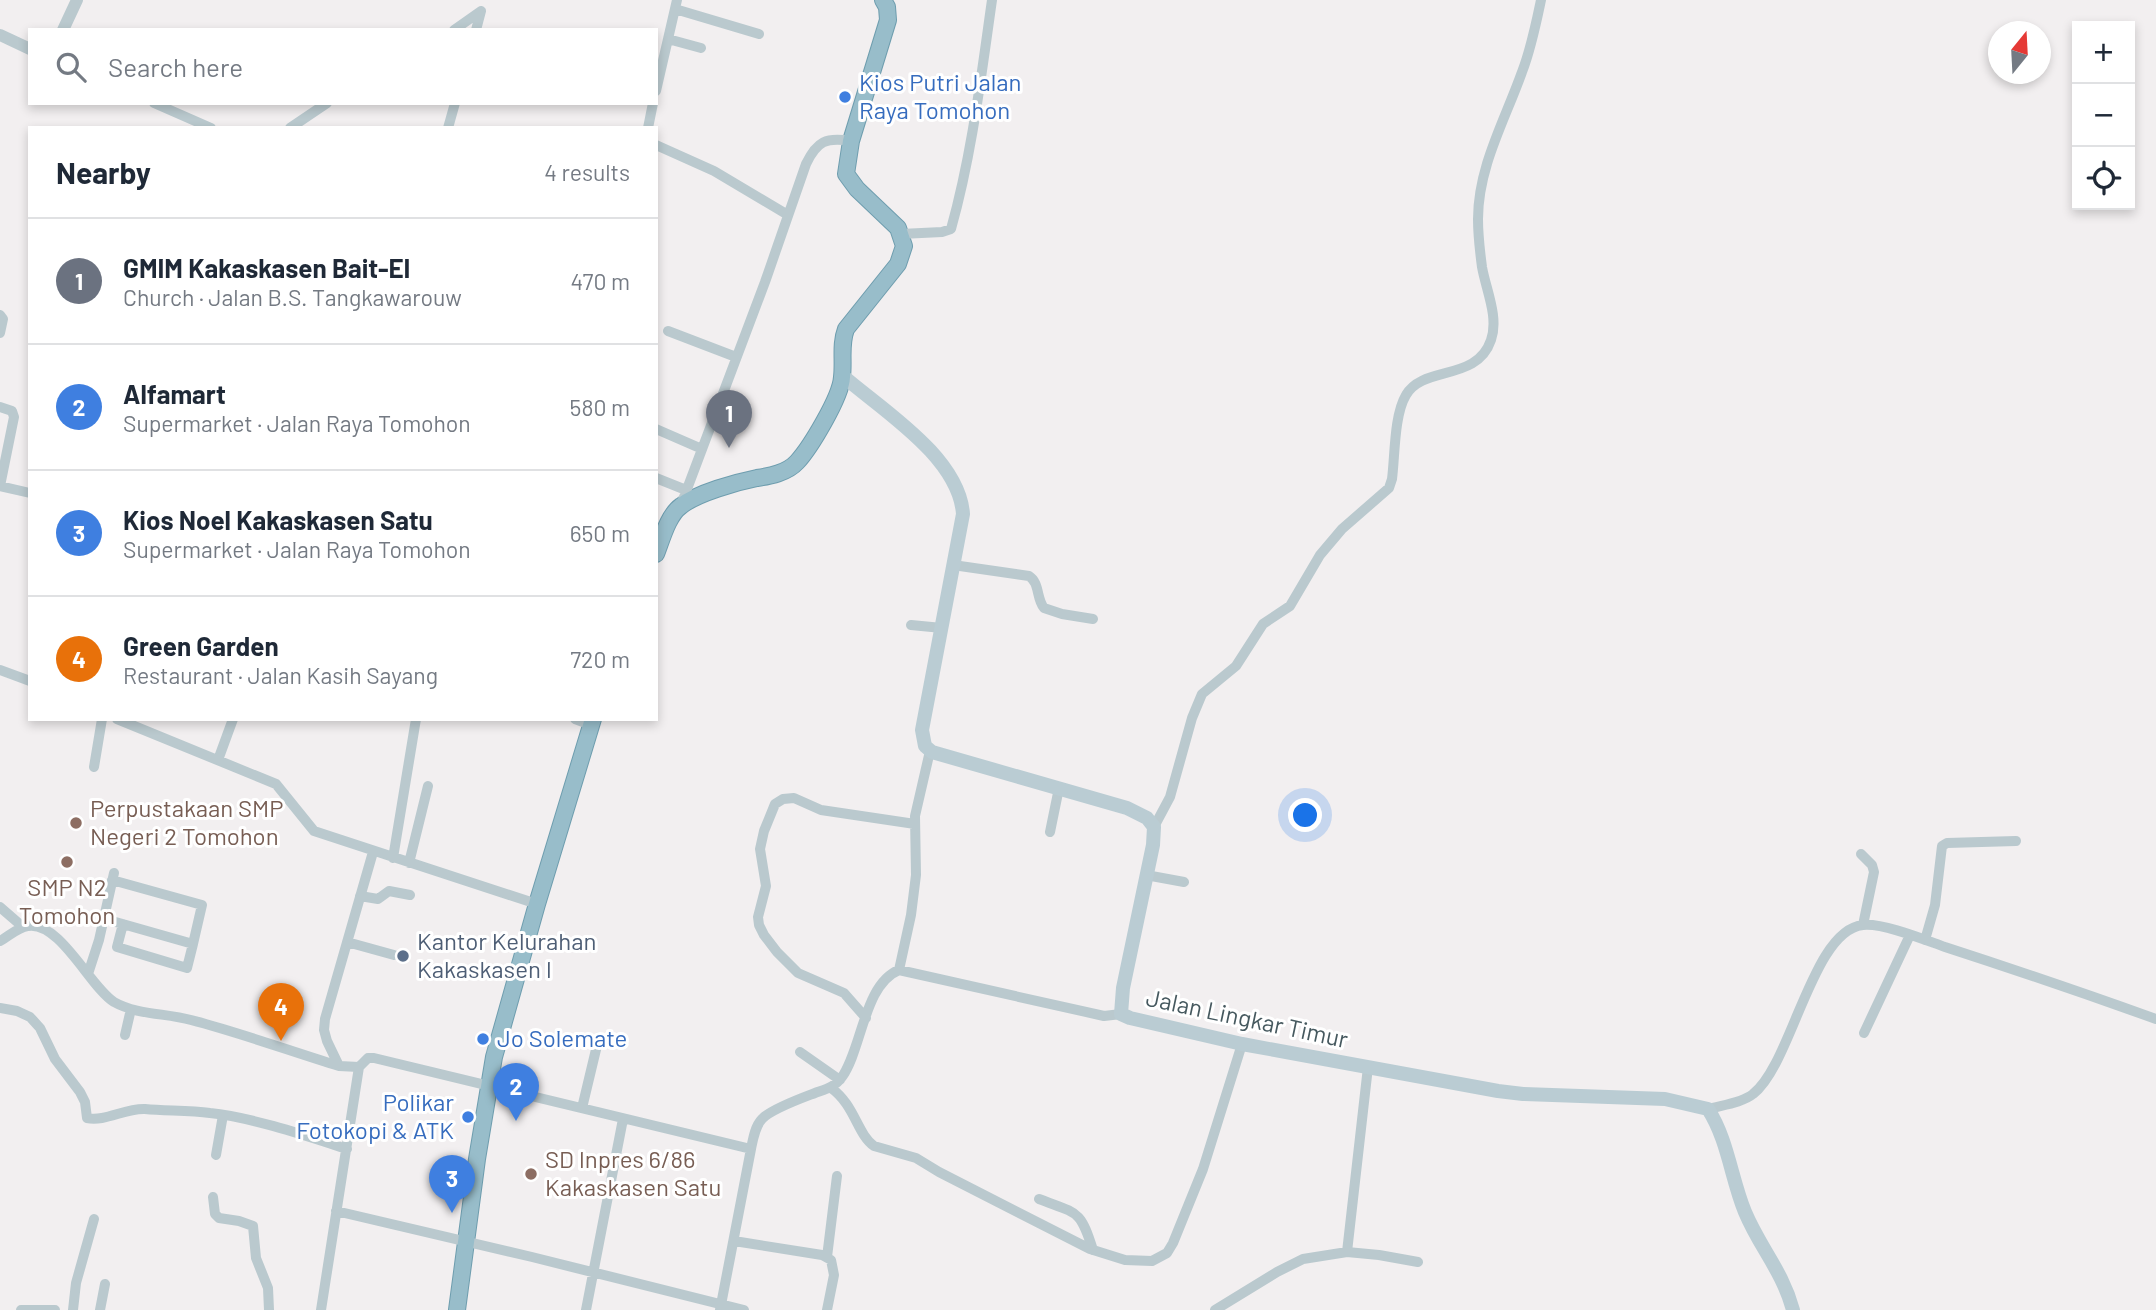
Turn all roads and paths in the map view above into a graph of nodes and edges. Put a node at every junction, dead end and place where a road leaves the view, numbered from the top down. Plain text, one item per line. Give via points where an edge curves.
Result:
1 (77, 0) edge
2 (883, 0) edge
3 (992, 0) edge
4 (1541, 0) edge
5 (676, 5) edge
6 (64, 28) edge
7 (457, 28) edge
8 (477, 28) edge
9 (759, 34) dead end
10 (0, 35) edge
11 (668, 39) junction
12 (28, 48) edge
13 (701, 48) dead end
14 (658, 82) edge
15 (159, 105) edge
16 (324, 105) edge
17 (454, 105) edge
18 (653, 105) edge
19 (206, 126) edge
20 (293, 126) edge
21 (449, 126) edge
22 (648, 126) edge
23 (851, 141) junction
24 (658, 146) edge
25 (788, 215) junction
26 (901, 234) junction
27 (0, 315) edge
28 (668, 331) dead end
29 (0, 333) edge
30 (736, 357) junction
31 (843, 376) junction
32 (0, 407) edge
33 (658, 430) edge
34 (702, 449) junction
35 (658, 479) edge
36 (0, 486) edge
37 (686, 490) junction
38 (28, 493) edge
39 (680, 506) junction
40 (658, 550) edge
41 (953, 565) junction
42 (1093, 619) dead end
43 (911, 625) dead end
44 (942, 628) junction
45 (0, 670) edge
46 (28, 680) edge
47 (102, 721) edge
48 (122, 721) edge
49 (232, 721) edge
50 (416, 721) edge
51 (592, 722) edge
52 (930, 751) junction
53 (218, 760) junction
54 (94, 767) dead end
55 (428, 786) dead end
56 (1059, 788) junction
57 (915, 824) junction
58 (1154, 827) junction
59 (1050, 832) dead end
60 (2016, 841) dead end
61 (373, 852) junction
62 (1861, 854) dead end
63 (393, 858) junction
64 (409, 863) junction
65 (1146, 874) junction
66 (1184, 881) dead end
67 (410, 895) dead end
68 (360, 897) junction
69 (537, 904) junction
70 (0, 907) edge
71 (105, 919) junction
72 (123, 924) junction
73 (1863, 925) junction
74 (23, 927) junction
75 (1910, 935) junction
76 (1925, 940) junction
77 (0, 942) edge
78 (347, 942) junction
79 (193, 944) junction
80 (394, 956) dead end
81 (899, 970) junction
82 (88, 974) junction
83 (0, 1008) edge
84 (131, 1009) junction
85 (1121, 1014) junction
86 (866, 1018) junction
87 (2156, 1018) edge
88 (1864, 1033) dead end
89 (125, 1035) dead end
90 (598, 1037) dead end
91 (1242, 1044) junction
92 (800, 1052) dead end
93 (339, 1066) junction
94 (359, 1067) junction
95 (1368, 1067) junction
96 (840, 1080) junction
97 (489, 1084) junction
98 (831, 1088) junction
99 (582, 1108) junction
100 (1708, 1109) junction
101 (223, 1115) junction
102 (623, 1119) junction
103 (347, 1149) junction
104 (751, 1149) junction
105 (216, 1155) dead end
106 (837, 1176) dead end
107 (213, 1197) dead end
108 (1039, 1199) dead end
109 (336, 1212) junction
110 (94, 1219) dead end
111 (466, 1241) junction
112 (734, 1241) junction
113 (1093, 1250) junction
114 (1347, 1252) junction
115 (827, 1257) junction
116 (1418, 1262) dead end
117 (592, 1272) junction
118 (104, 1284) dead end
119 (721, 1307) edge
120 (21, 1310) edge
121 (55, 1310) edge
122 (73, 1310) edge
123 (100, 1310) edge
124 (269, 1310) edge
125 (321, 1310) edge
126 (457, 1310) edge
127 (586, 1310) edge
128 (744, 1310) edge
129 (827, 1310) edge
130 (1215, 1310) edge
131 (1793, 1310) edge

1 - 6 street
2 - 23 highway via 888,20
3 - 26 street via 975,124 951,229
4 - 58 street via 1533,40 1479,194 1482,268 1494,324 1488,347 1469,366 1419,382 1405,396 1389,488 1342,528 1290,606 1263,624 1236,666 1202,694 1170,797
5 - 9 street
5 - 11 street
7 - 8 street via 481,11
10 - 12 street
11 - 13 street
11 - 14 street
15 - 19 street
16 - 20 street
17 - 21 street
18 - 22 street
23 - 25 street via 833,139 813,150
23 - 26 highway via 848,179
24 - 25 street via 714,171
25 - 30 street
26 - 31 highway via 904,246 898,264 846,329
27 - 29 street
28 - 30 street
30 - 34 street
31 - 39 highway via 835,400 797,462
31 - 41 main road via 914,435 948,472 963,506
32 - 36 street via 12,411 14,417
33 - 34 street
34 - 37 street
35 - 37 street
36 - 38 street
37 - 39 street
39 - 40 highway
41 - 42 street via 1028,576 1044,608
41 - 44 main road
43 - 44 street
44 - 52 main road via 922,730
45 - 46 street
47 - 54 street
48 - 53 street
49 - 53 street
50 - 63 street
51 - 69 highway
52 - 56 main road
52 - 57 street
53 - 61 street via 276,784 312,830
55 - 64 street
56 - 58 main road via 1127,808
56 - 59 street
57 - 81 street via 916,875
57 - 86 street via 821,810 788,798 775,804 761,840 766,886 758,918 764,935 798,973 844,993
58 - 65 main road, Jalan Lingkar Timur
60 - 76 street via 1942,846 1935,905
61 - 63 street
61 - 68 street
62 - 73 street via 1874,872
63 - 64 street
64 - 69 street
65 - 66 street
65 - 85 main road, Jalan Lingkar Timur
67 - 68 street via 389,891 378,899
68 - 78 street
69 - 97 highway
70 - 74 street
71 - 72 street
71 - 79 street via 113,876 202,905
71 - 82 street
72 - 79 street
72 - 79 street via 117,947 187,968
73 - 75 street
73 - 100 street via 1846,933 1826,954 1757,1090 1744,1099
74 - 77 street
74 - 82 street via 35,926 48,933
75 - 76 street
75 - 88 street
76 - 87 street
78 - 80 street
78 - 93 street via 324,1030
81 - 85 street via 1104,1016
81 - 86 street via 876,993
82 - 84 street via 108,998
83 - 101 street via 30,1017 40,1028 55,1059 80,1092 87,1118 132,1109
84 - 89 street
84 - 93 street via 201,1022
85 - 91 main road, Jalan Lingkar Timur
86 - 96 street via 850,1066
90 - 99 street
91 - 95 main road, Jalan Lingkar Timur
91 - 113 street via 1203,1169 1167,1253 1152,1261 1125,1261
92 - 96 street
93 - 94 street
94 - 97 street via 374,1058
94 - 103 street
95 - 100 main road, Jalan Lingkar Timur via 1523,1094 1652,1098
95 - 114 street
96 - 98 street
97 - 99 street
97 - 111 highway
98 - 104 street via 763,1118
98 - 113 street via 848,1104 874,1146 923,1161
99 - 102 street
100 - 131 main road via 1717,1123 1747,1217 1778,1269
101 - 103 street
101 - 105 street
102 - 104 street
102 - 117 street
103 - 109 street
104 - 112 street
106 - 115 street
107 - 124 street via 219,1219 248,1223 255,1230 256,1258 268,1288
108 - 113 street via 1076,1213
109 - 111 street
109 - 125 street
110 - 122 street
111 - 117 street
111 - 126 highway
112 - 115 street
112 - 119 street
114 - 116 street
114 - 130 street via 1303,1259
115 - 129 street via 834,1267
117 - 119 street
117 - 127 street
118 - 123 street
119 - 128 street
120 - 121 street

